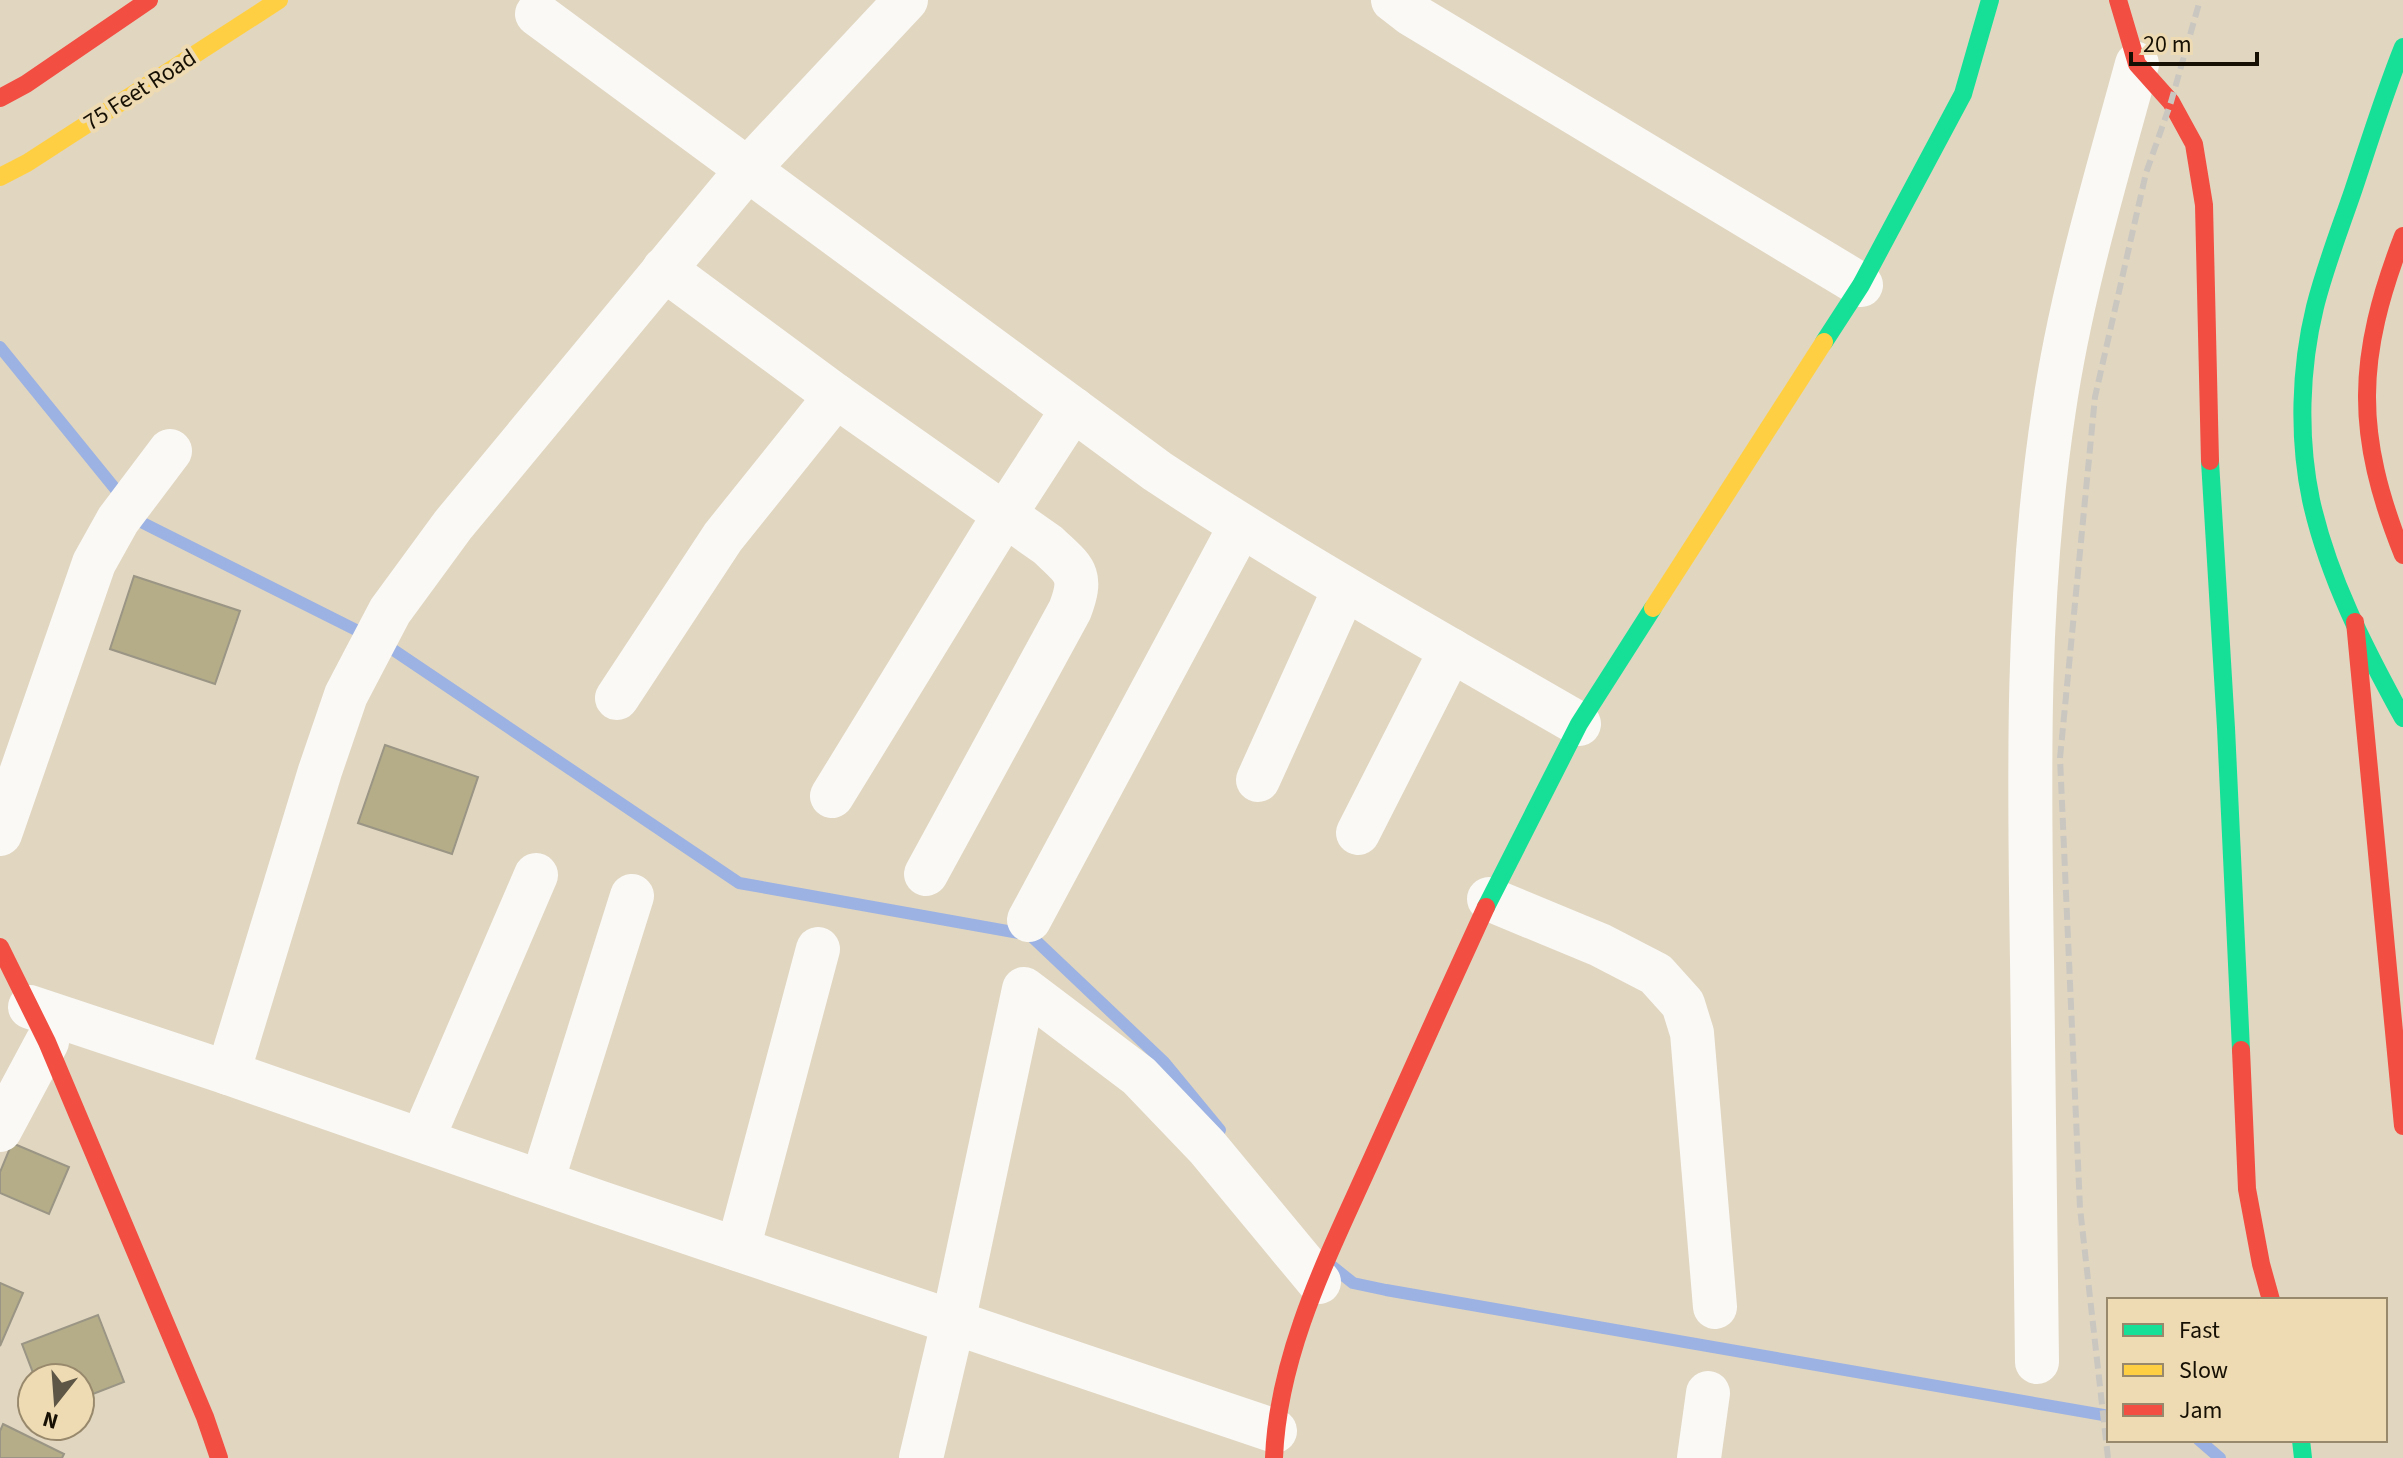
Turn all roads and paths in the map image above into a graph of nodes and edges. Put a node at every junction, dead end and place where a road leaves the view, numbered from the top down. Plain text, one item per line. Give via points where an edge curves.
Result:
1 (149, 0) edge
2 (279, 0) edge
3 (906, 0) edge
4 (1393, 0) edge
5 (1990, 0) edge
6 (2118, 0) edge
7 (537, 14) dead end
8 (2403, 47) edge
9 (2137, 64) junction
10 (0, 98) edge
11 (747, 170) junction
12 (0, 177) edge
13 (2403, 236) edge
14 (664, 269) junction
15 (1861, 285) junction
16 (836, 396) junction
17 (1073, 409) junction
18 (170, 451) dead end
19 (1005, 514) junction
20 (1240, 527) junction
21 (2403, 555) edge
22 (1344, 590) junction
23 (2355, 622) junction
24 (1451, 650) junction
25 (617, 698) dead end
26 (2403, 718) edge
27 (1579, 724) junction
28 (1258, 780) dead end
29 (832, 796) dead end
30 (1358, 833) dead end
31 (0, 834) edge
32 (926, 874) dead end
33 (536, 875) dead end
34 (632, 896) dead end
35 (1489, 899) junction
36 (1029, 920) dead end
37 (0, 947) edge
38 (818, 949) dead end
39 (39, 1025) junction
40 (228, 1073) junction
41 (2403, 1126) edge
42 (0, 1130) edge
43 (422, 1140) junction
44 (542, 1182) junction
45 (738, 1249) junction
46 (1323, 1271) junction
47 (2270, 1298) edge
48 (1715, 1307) dead end
49 (953, 1323) junction
50 (2037, 1362) dead end
51 (1708, 1393) dead end
52 (1274, 1445) edge
53 (219, 1458) edge
54 (921, 1458) edge
55 (1699, 1458) edge

1 - 10 main road
2 - 12 main road, 75 Feet Road
3 - 11 street
4 - 15 street
5 - 15 main road via 1963,94
6 - 9 main road
7 - 11 street
8 - 23 main road via 2322,286 2303,389 2305,456 2315,517
9 - 47 main road via 2171,102 2194,144 2204,205 2208,429 2244,1146 2247,1189
9 - 50 street via 2066,342 2039,541 2029,795
11 - 14 street
11 - 17 street
13 - 21 main road via 2381,298 2365,381 2376,484
14 - 16 street
14 - 40 street via 453,525 375,640 346,695 320,771
15 - 27 main road
16 - 19 street
16 - 25 street via 723,537
17 - 19 street
17 - 20 street
18 - 31 street via 125,508 94,563
19 - 29 street
19 - 32 street via 1072,568 1078,581 1075,596
20 - 22 street
20 - 36 street
22 - 24 street
22 - 28 street
23 - 26 main road
23 - 41 main road
24 - 27 street
24 - 30 street
27 - 35 main road
33 - 43 street
34 - 44 street
35 - 46 main road
35 - 48 street via 1656,974 1683,1004 1692,1033
37 - 39 main road
38 - 45 street
39 - 40 street
39 - 42 street
39 - 53 main road
40 - 43 street
43 - 44 street
44 - 45 street
45 - 49 street
46 - 49 street via 1139,1076 1024,989
46 - 52 main road via 1294,1346
49 - 52 street
49 - 54 street
51 - 55 street

